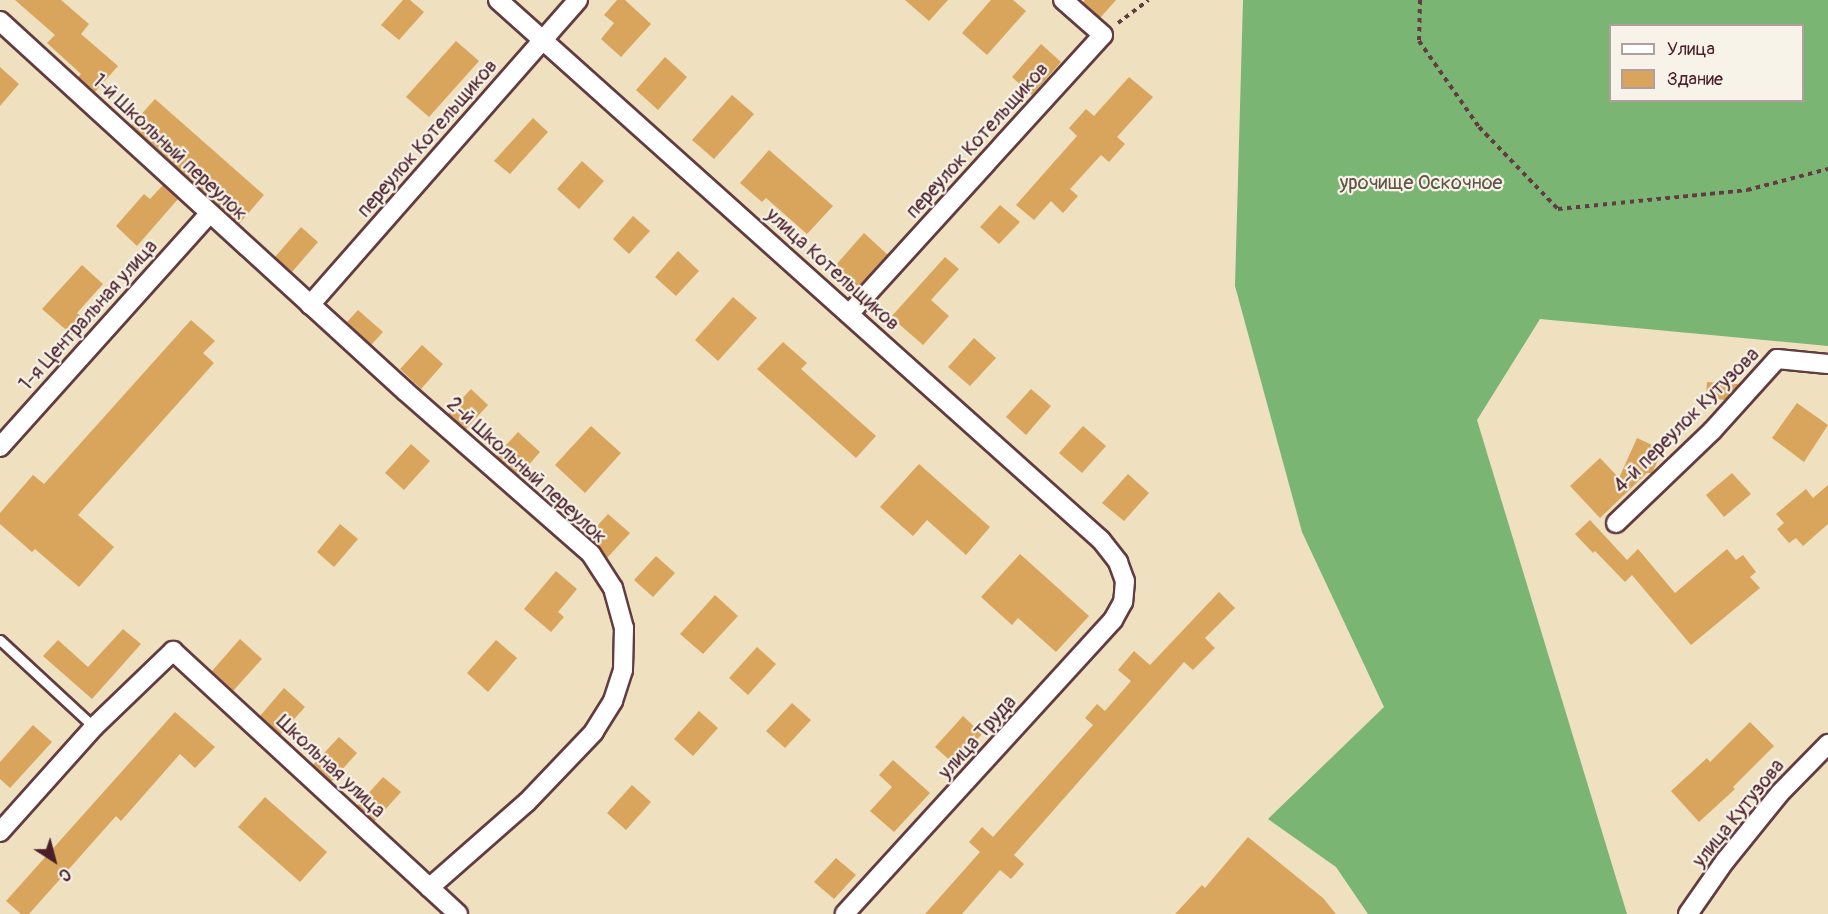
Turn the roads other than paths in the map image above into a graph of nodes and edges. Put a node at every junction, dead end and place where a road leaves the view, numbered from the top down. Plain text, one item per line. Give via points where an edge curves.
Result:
1 (498, 0) edge
2 (578, 0) edge
3 (1063, 0) edge
4 (0, 21) edge
5 (543, 39) junction
6 (209, 214) junction
7 (310, 305) junction
8 (849, 314) junction
9 (1828, 364) edge
10 (0, 447) edge
11 (1616, 523) dead end
12 (1125, 581) joint
13 (0, 640) edge
14 (94, 727) junction
15 (1828, 744) edge
16 (0, 832) edge
17 (429, 888) junction
18 (458, 914) edge
19 (845, 914) edge
20 (1689, 914) edge

1 - 5 street, улица Котельщиков
2 - 5 street, переулок Котельщиков
3 - 8 street, переулок Котельщиков via 1103,35
4 - 6 street, 1-й Школьный переулок
5 - 7 street, переулок Котельщиков
5 - 8 street, улица Котельщиков
6 - 7 street, 1-й Школьный переулок
6 - 10 street, 1-я Центральная улица
7 - 17 street, 2-й Школьный переулок via 591,554 613,588 624,628 623,670 613,701 594,732 527,801
8 - 12 street, улица Котельщиков via 1101,540 1118,562
9 - 11 street, 4-й переулок Кутузова via 1777,359 1712,432
12 - 19 street, улица Труда via 1123,602 1113,620
13 - 14 lane
14 - 16 street
14 - 17 street, Школьная улица via 173,651
15 - 20 street, улица Кутузова via 1779,793
17 - 18 street, Школьная улица

